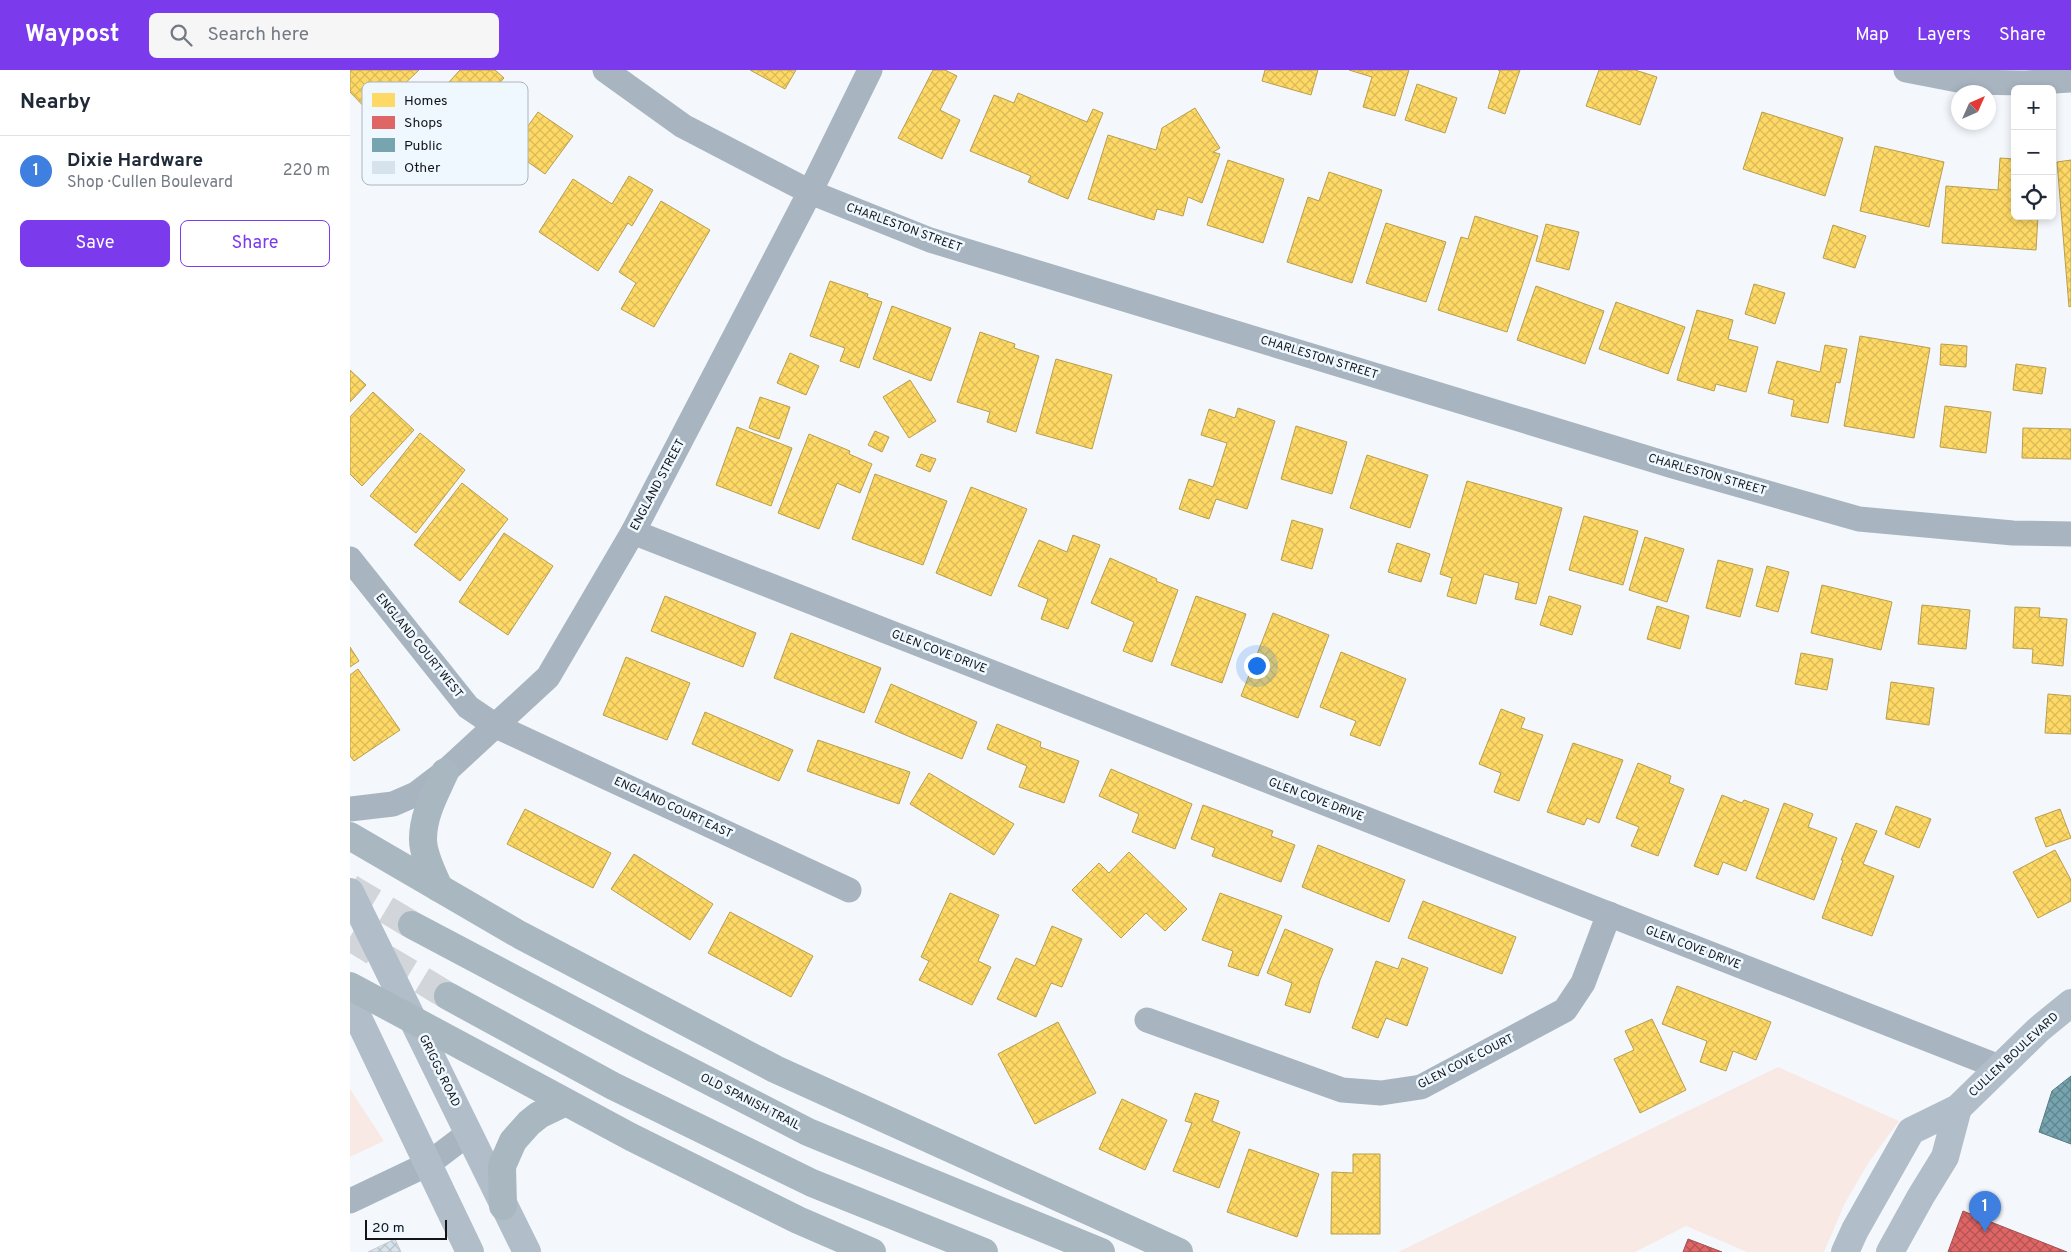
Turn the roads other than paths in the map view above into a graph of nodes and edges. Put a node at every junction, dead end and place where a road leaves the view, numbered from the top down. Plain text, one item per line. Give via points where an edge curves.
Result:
1 (604, 70) edge
2 (870, 70) edge
3 (1906, 70) edge
4 (2071, 80) edge
5 (810, 192) junction
6 (633, 532) junction
7 (2071, 534) edge
8 (350, 558) edge
9 (496, 726) junction
10 (446, 772) junction
11 (350, 809) edge
12 (350, 836) edge
13 (439, 888) junction
14 (849, 890) dead end
15 (350, 892) edge
16 (1609, 914) junction
17 (412, 925) tunnel mouth
18 (350, 986) edge
19 (448, 996) tunnel mouth
20 (350, 1001) edge
21 (2071, 1003) edge
22 (1147, 1020) dead end
23 (415, 1021) junction
24 (1999, 1067) junction
25 (564, 1103) junction
26 (1958, 1108) junction
27 (469, 1133) junction
28 (428, 1164) junction
29 (350, 1201) edge
30 (503, 1206) junction
31 (470, 1252) edge
32 (527, 1252) edge
33 (872, 1252) edge
34 (984, 1252) edge
35 (1101, 1252) edge
36 (1180, 1252) edge
37 (1846, 1252) edge
38 (1890, 1252) edge

1 - 5 street, CHARLESTON STREET via 683,126
2 - 5 street, ENGLAND STREET
3 - 4 street via 1968,82
5 - 6 street, ENGLAND STREET
5 - 7 street, CHARLESTON STREET via 930,240 1673,466 1859,518 2013,533
6 - 9 street, ENGLAND STREET via 548,677
6 - 16 street, GLEN COVE DRIVE
8 - 9 street, ENGLAND COURT WEST via 468,707
9 - 10 street, ENGLAND STREET
9 - 14 street, ENGLAND COURT EAST
10 - 11 street, ENGLAND STREET via 416,794 393,804
10 - 13 main road via 428,810 423,840 427,860
12 - 13 main road
13 - 36 main road via 520,935 775,1069
15 - 23 main road, GRIGGS ROAD
16 - 22 street, GLEN COVE COURT via 1583,983 1565,1010 1421,1087 1381,1093 1342,1090
16 - 24 street, GLEN COVE DRIVE
17 - 35 main road, OLD SPANISH TRAIL via 808,1132
18 - 23 main road
19 - 34 main road via 613,1086 803,1179
20 - 28 main road
21 - 24 main road, CULLEN BOULEVARD
23 - 25 main road
23 - 27 main road, GRIGGS ROAD
24 - 26 main road, CULLEN BOULEVARD
25 - 30 main road via 539,1115 513,1141 502,1166
25 - 33 main road via 798,1220
26 - 37 main road, CULLEN BOULEVARD via 1911,1131
26 - 38 main road, CULLEN BOULEVARD via 1945,1157
27 - 28 street
27 - 30 main road, GRIGGS ROAD
28 - 29 street
28 - 31 main road
30 - 32 main road, GRIGGS ROAD

